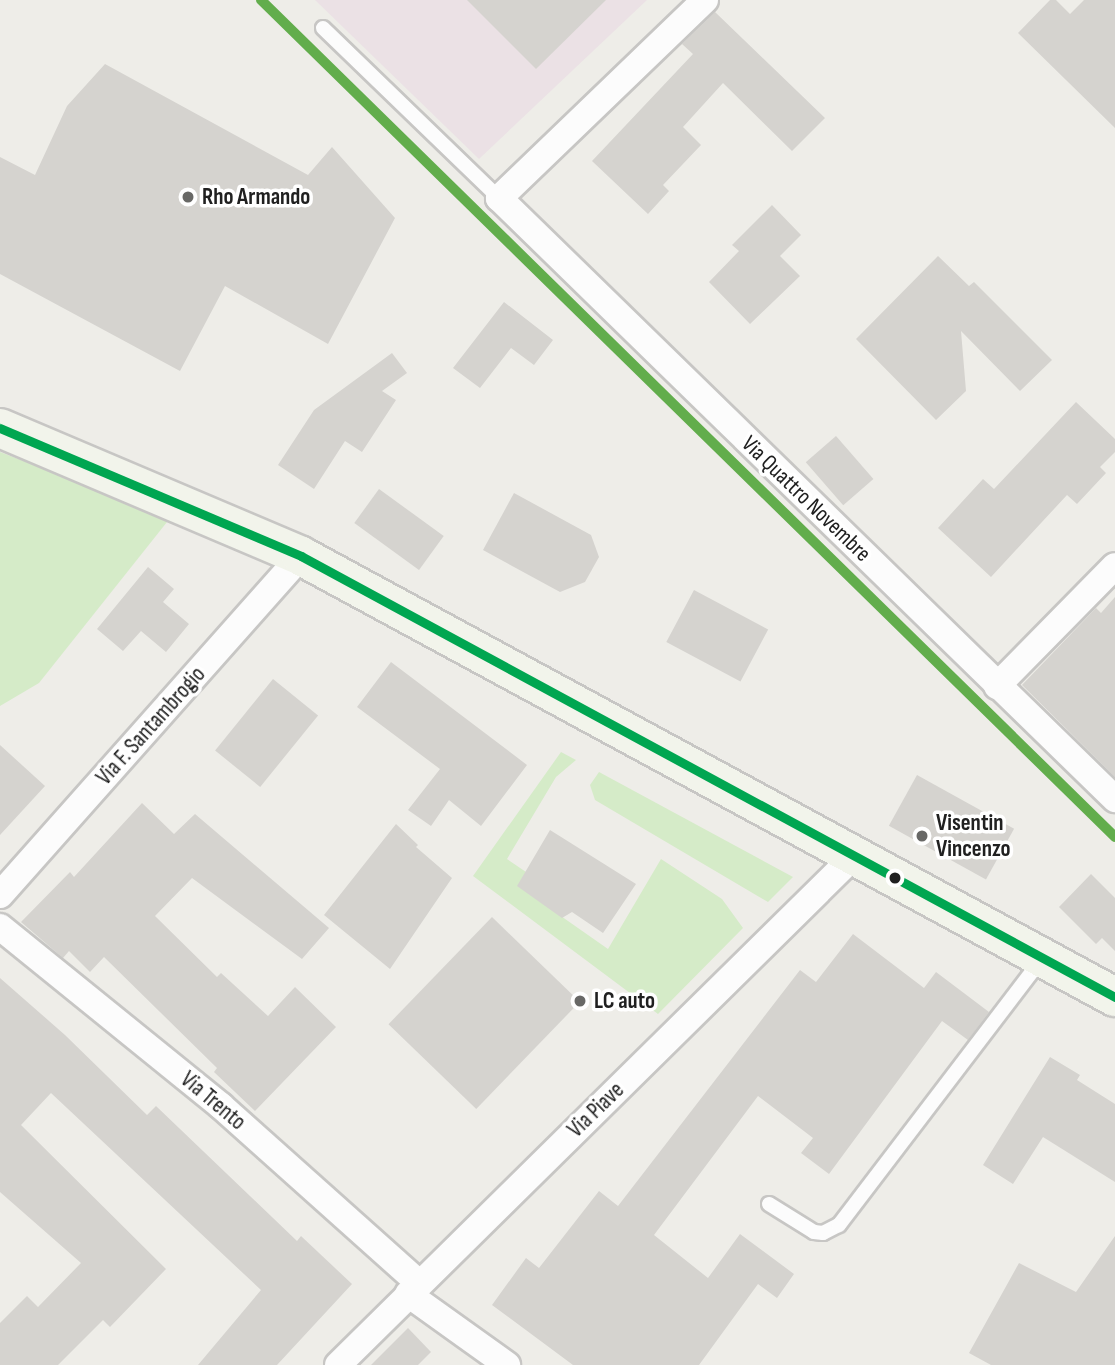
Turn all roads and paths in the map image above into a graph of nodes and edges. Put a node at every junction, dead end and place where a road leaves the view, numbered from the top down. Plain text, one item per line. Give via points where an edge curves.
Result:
1 (705, 0) edge
2 (323, 27) dead end
3 (499, 198) junction
4 (0, 428) edge
5 (302, 556) junction
6 (1115, 566) edge
7 (997, 686) junction
8 (1115, 799) edge
9 (854, 856) junction
10 (0, 895) edge
11 (0, 927) edge
12 (1042, 958) junction
13 (1115, 997) edge
14 (769, 1204) dead end
15 (414, 1289) junction
16 (338, 1365) edge
17 (507, 1365) edge

1 - 3 street
2 - 3 lane
3 - 7 street, Via Quattro Novembre
4 - 5 street
5 - 9 street
5 - 10 street, Via F. Santambrogio
6 - 7 street
7 - 8 street, Via Quattro Novembre
9 - 12 street
9 - 15 street, Via Piave
11 - 15 street, Via Trento via 221,1106
12 - 13 street
12 - 14 lane via 839,1225 814,1232
15 - 16 street, Via Piave
15 - 17 street, Via Trento

